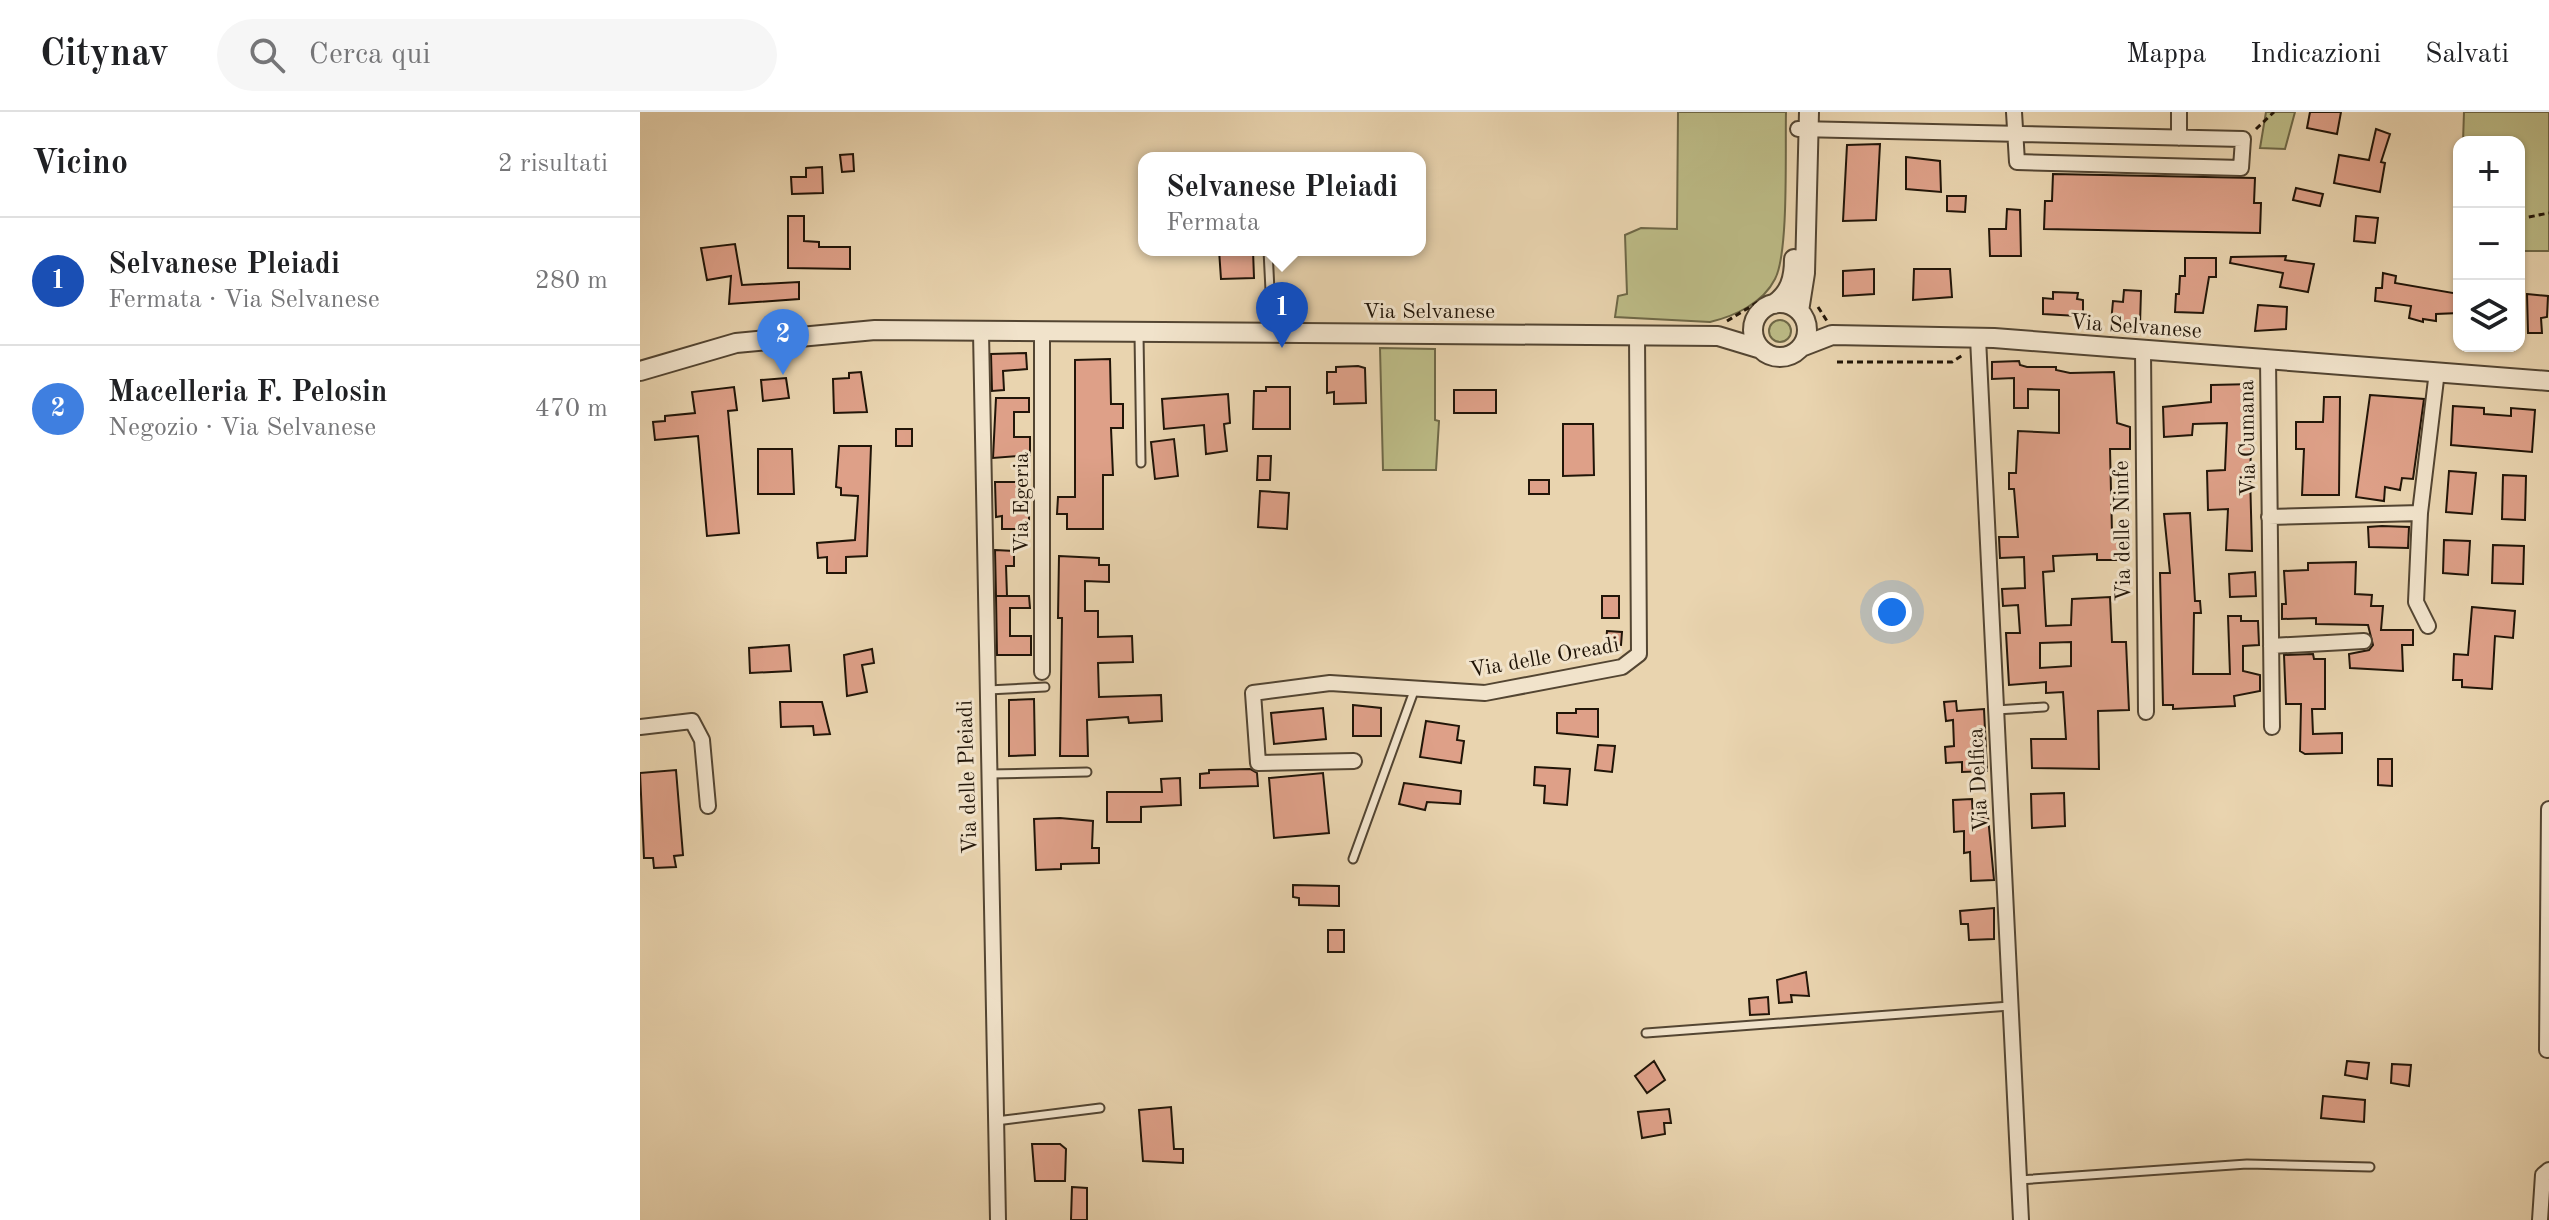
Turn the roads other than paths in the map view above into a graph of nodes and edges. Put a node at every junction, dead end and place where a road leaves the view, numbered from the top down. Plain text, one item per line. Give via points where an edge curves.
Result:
1 (2014, 112) edge
2 (2179, 112) edge
3 (1803, 120) edge
4 (2015, 135) junction
5 (2179, 138) junction
6 (1268, 256) edge
7 (1769, 302) junction
8 (1757, 317) junction
9 (1803, 318) junction
10 (1719, 329) junction
11 (1832, 330) junction
12 (981, 332) junction
13 (1042, 333) junction
14 (1139, 333) junction
15 (1272, 334) junction
16 (1637, 335) junction
17 (1974, 344) junction
18 (1801, 347) junction
19 (1761, 349) junction
20 (2143, 350) junction
21 (2268, 359) junction
22 (640, 371) edge
23 (2437, 371) junction
24 (2549, 381) edge
25 (1141, 463) dead end
26 (2420, 513) junction
27 (2269, 517) junction
28 (2428, 626) dead end
29 (2364, 641) dead end
30 (2271, 646) junction
31 (1042, 672) dead end
32 (1045, 687) dead end
33 (986, 690) junction
34 (1414, 691) junction
35 (2044, 707) dead end
36 (1996, 710) junction
37 (2146, 712) dead end
38 (640, 727) edge
39 (2272, 727) dead end
40 (1354, 761) dead end
41 (1087, 772) dead end
42 (989, 774) junction
43 (708, 806) dead end
44 (2549, 809) edge
45 (1353, 859) dead end
46 (2010, 1006) junction
47 (1646, 1033) dead end
48 (2547, 1050) dead end
49 (1100, 1108) dead end
50 (996, 1121) junction
51 (2370, 1167) dead end
52 (2549, 1170) edge
53 (2019, 1180) junction
54 (998, 1220) edge
55 (2021, 1220) edge
56 (2540, 1220) edge

1 - 4 street
2 - 5 street
3 - 4 street
3 - 7 street via 1794,269 1787,293
3 - 9 street
4 - 5 street
4 - 5 street via 2017,162 2241,168 2243,139
6 - 15 lane
7 - 8 street
7 - 9 street via 1792,306
8 - 10 street, Via Selvanese via 1746,327
8 - 19 street via 1754,337
9 - 11 street, Via Selvanese
9 - 18 street
10 - 16 street, Via Selvanese
10 - 19 street, Via Selvanese
11 - 17 street, Via Selvanese
11 - 18 street, Via Selvanese
12 - 13 street, Via Selvanese
12 - 22 street, Via Selvanese via 875,330 777,337 697,352
12 - 33 street, Via delle Pleiadi
13 - 14 street, Via Selvanese
13 - 31 street, Via Egeria
14 - 15 street, Via Selvanese
14 - 25 lane
15 - 16 street, Via Selvanese
16 - 34 street, Via delle Oreadi via 1639,654 1622,667 1485,693
17 - 20 street, Via Selvanese
17 - 36 street, Via Delfica
18 - 19 street via 1781,357
20 - 21 street, Via Selvanese
20 - 37 street, Via delle Ninfe
21 - 23 street, Via Selvanese
21 - 27 street, Via Cumana
23 - 24 street, Via Selvanese
23 - 26 street
26 - 27 street, Via Cumana
26 - 28 street via 2416,602
27 - 30 street, Via Cumana
29 - 30 street
30 - 39 street, Via Cumana
32 - 33 lane
33 - 42 street, Via delle Pleiadi
34 - 40 street, Via delle Oreadi via 1330,683 1253,693 1258,763
34 - 45 lane
35 - 36 lane
36 - 46 street, Via Delfica
38 - 43 street via 692,721 702,740
41 - 42 lane
42 - 50 street, Via delle Pleiadi
44 - 48 street
46 - 47 lane
46 - 53 street, Via Delfica
49 - 50 lane
50 - 54 street, Via delle Pleiadi
51 - 53 lane via 2247,1164
52 - 56 street via 2543,1175
53 - 55 street, Via Delfica

